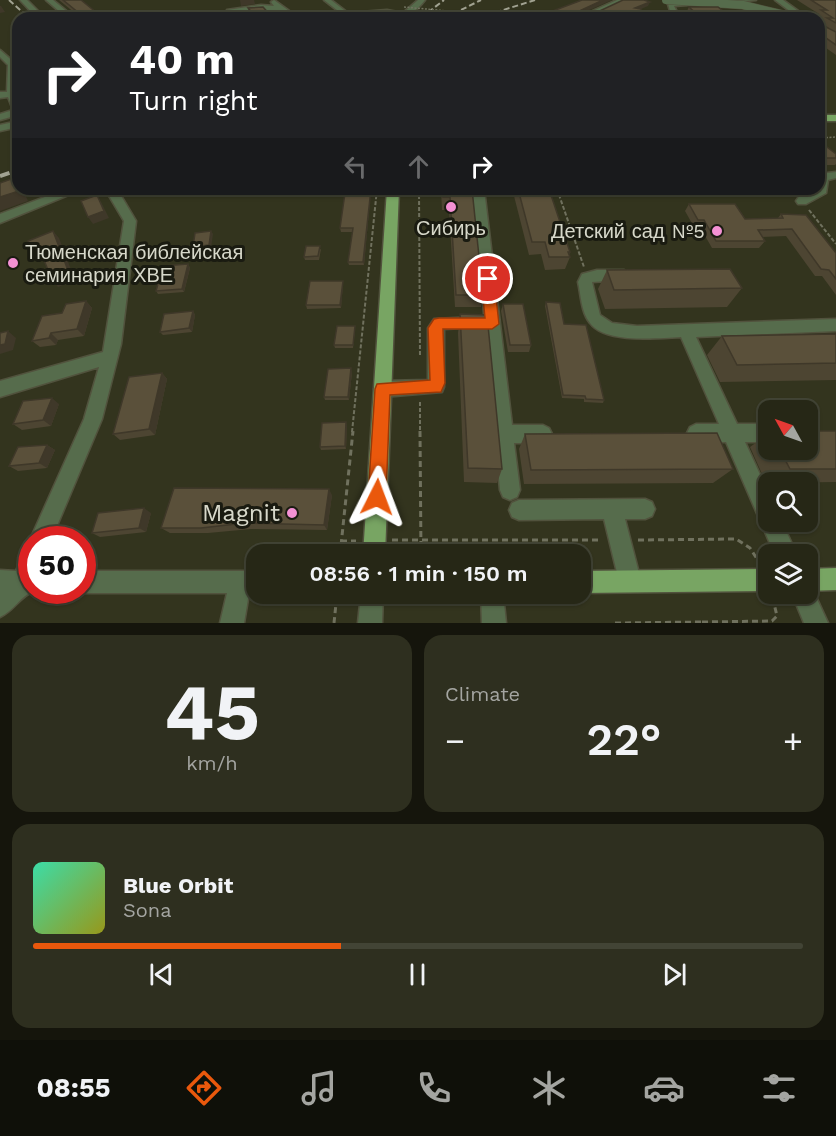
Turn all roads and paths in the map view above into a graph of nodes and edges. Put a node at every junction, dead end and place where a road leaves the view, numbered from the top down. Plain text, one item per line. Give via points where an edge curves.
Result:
1 (23, 0) edge
2 (49, 0) edge
3 (272, 0) edge
4 (327, 0) edge
5 (422, 0) edge
6 (623, 0) edge
7 (753, 0) edge
8 (778, 0) edge
9 (668, 3) edge
10 (404, 7) dead end
11 (281, 8) junction
12 (35, 12) edge
13 (64, 12) edge
14 (234, 12) edge
15 (287, 12) edge
16 (342, 12) edge
17 (410, 12) edge
18 (450, 12) edge
19 (595, 12) edge
20 (772, 12) edge
21 (795, 12) edge
22 (0, 52) edge
23 (12, 64) junction
24 (0, 66) edge
25 (12, 94) joint
26 (0, 95) edge
27 (62, 195) edge
28 (115, 195) edge
29 (376, 195) edge
30 (393, 195) edge
31 (479, 195) edge
32 (559, 195) edge
33 (811, 195) edge
34 (802, 201) joint
35 (0, 219) edge
36 (836, 244) edge
37 (643, 275) edge
38 (587, 278) junction
39 (492, 324) junction
40 (836, 325) edge
41 (686, 331) junction
42 (110, 357) junction
43 (0, 389) edge
44 (383, 389) junction
45 (683, 433) edge
46 (731, 433) junction
47 (758, 433) edge
48 (504, 434) junction
49 (564, 434) edge
50 (510, 490) dead end
51 (758, 493) edge
52 (612, 509) junction
53 (645, 509) dead end
54 (519, 510) dead end
55 (46, 526) edge
56 (341, 544) edge
57 (375, 544) edge
58 (818, 579) edge
59 (836, 579) edge
60 (758, 580) edge
61 (630, 581) junction
62 (18, 582) edge
63 (96, 582) edge
64 (246, 582) edge
65 (591, 582) edge
66 (246, 587) edge
67 (336, 604) edge
68 (371, 604) edge
69 (493, 604) edge
70 (774, 604) edge
71 (807, 604) edge
72 (0, 606) edge
73 (232, 623) edge
74 (334, 623) edge
75 (370, 623) edge
76 (494, 623) edge
77 (615, 623) edge
78 (702, 623) edge
79 (816, 623) edge

1 - 12 street
2 - 13 street
3 - 11 street
4 - 16 street
5 - 17 street
6 - 19 street
7 - 9 street
8 - 21 street
9 - 20 street, bridge via 743,5
10 - 18 path, bridge
11 - 14 street via 229,7
11 - 15 street
22 - 23 street
23 - 24 street
23 - 25 street
25 - 26 street
27 - 35 street
28 - 42 street via 130,221
29 - 56 path
30 - 44 main road
31 - 39 street
32 - 38 path
33 - 34 street
34 - 36 path
37 - 38 street
38 - 41 street via 595,319 602,326 624,331
39 - 44 street via 439,323 435,328 436,387
39 - 48 street
40 - 41 street
41 - 46 street
42 - 43 street
42 - 55 street via 93,419
44 - 57 main road
45 - 46 street
46 - 47 street
46 - 51 street
48 - 49 street
48 - 50 street
52 - 53 street
52 - 54 street
52 - 61 street
58 - 59 main road
60 - 61 main road
61 - 65 main road
62 - 72 street
63 - 64 street
66 - 73 street
67 - 74 path
68 - 75 street
69 - 76 street
70 - 78 path via 777,616 772,621
71 - 79 street
77 - 78 path

